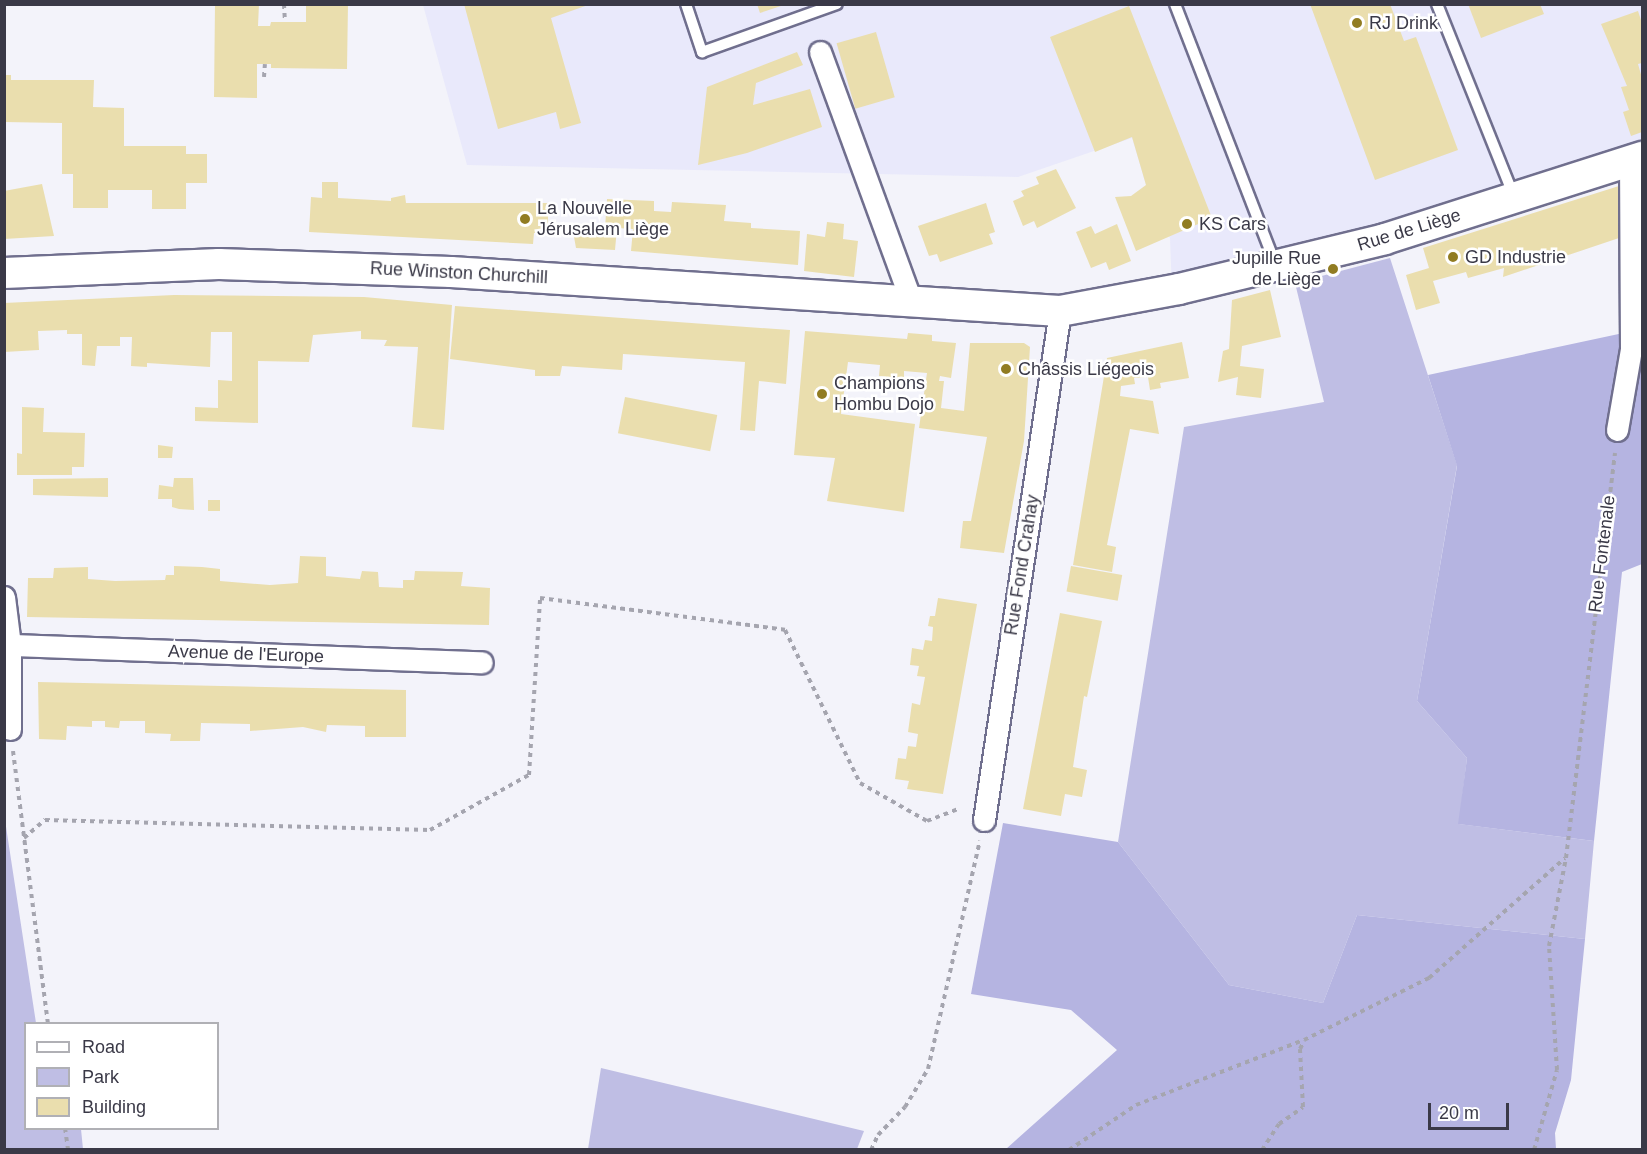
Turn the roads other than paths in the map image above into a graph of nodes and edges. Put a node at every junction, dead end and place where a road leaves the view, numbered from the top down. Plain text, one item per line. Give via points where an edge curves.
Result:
1 (686, 4) edge
2 (837, 4) edge
3 (1175, 4) edge
4 (1437, 4) edge
5 (820, 52) dead end
6 (1636, 159) edge
7 (1514, 197) junction
8 (1276, 267) junction
9 (4, 273) edge
10 (1172, 291) joint
11 (912, 304) junction
12 (1060, 311) junction
13 (1617, 430) road end
14 (4, 597) edge
15 (10, 645) junction
16 (482, 662) dead end
17 (10, 729) road end
18 (984, 820) road end

1 - 2 lane via 702,52
3 - 8 lane
4 - 7 lane
5 - 11 street
6 - 7 main road, Rue de Liège
6 - 13 street via 1631,349
7 - 8 main road, Rue de Liège via 1385,239
8 - 10 main road, Rue de Liège
9 - 11 main road, Rue Winston Churchill via 219,264 427,271
10 - 12 main road, Rue Winston Churchill
11 - 12 main road, Rue Winston Churchill
12 - 18 street, Rue Fond Crahay
14 - 15 street
15 - 16 street, Avenue de l'Europe
15 - 17 street

